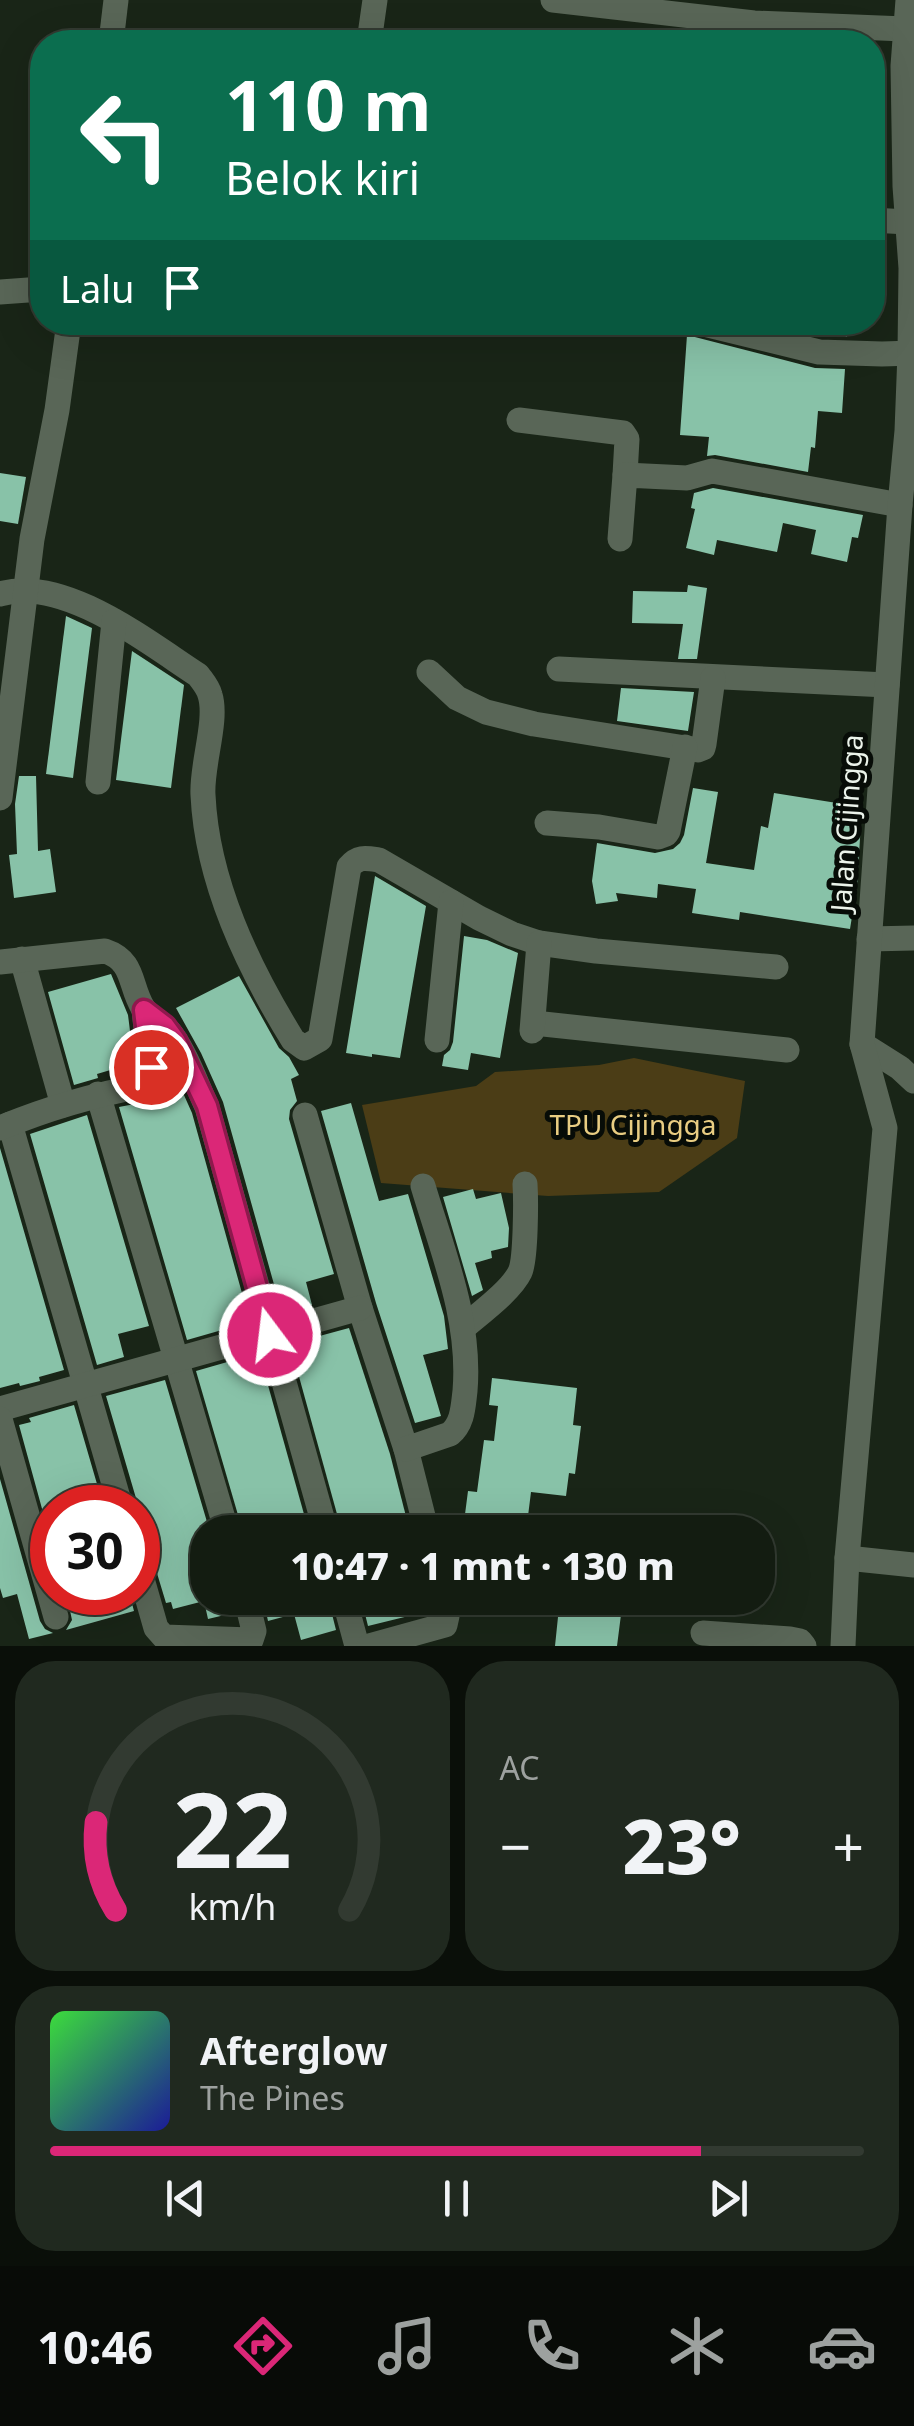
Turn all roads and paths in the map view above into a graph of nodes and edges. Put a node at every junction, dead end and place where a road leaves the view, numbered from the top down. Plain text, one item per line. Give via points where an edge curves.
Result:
1 (116, 0) edge
2 (375, 0) edge
3 (553, 0) edge
4 (908, 0) edge
5 (905, 29) junction
6 (112, 30) edge
7 (371, 30) edge
8 (885, 221) edge
9 (907, 222) junction
10 (30, 290) edge
11 (0, 292) edge
12 (66, 335) edge
13 (749, 335) edge
14 (912, 353) edge
15 (518, 420) dead end
16 (625, 476) junction
17 (900, 505) junction
18 (620, 538) dead end
19 (12, 591) edge
20 (114, 621) junction
21 (559, 670) dead end
22 (429, 672) dead end
23 (713, 678) junction
24 (887, 685) junction
25 (685, 748) junction
26 (98, 782) dead end
27 (0, 798) edge
28 (547, 823) dead end
29 (451, 902) junction
30 (914, 938) edge
31 (869, 939) junction
32 (539, 943) junction
33 (7, 957) edge
34 (776, 967) dead end
35 (144, 1010) junction
36 (437, 1040) dead end
37 (862, 1044) junction
38 (787, 1050) dead end
39 (909, 1069) edge
40 (98, 1094) junction
41 (63, 1104) junction
42 (305, 1115) dead end
43 (5, 1126) edge
44 (525, 1184) dead end
45 (423, 1186) dead end
46 (360, 1308) junction
47 (463, 1328) junction
48 (270, 1335) junction
49 (177, 1360) junction
50 (85, 1385) junction
51 (0, 1410) edge
52 (0, 1419) edge
53 (406, 1449) junction
54 (114, 1485) edge
55 (222, 1515) edge
56 (321, 1515) edge
57 (422, 1515) edge
58 (847, 1558) junction
59 (914, 1565) edge
60 (152, 1615) edge
61 (250, 1615) edge
62 (349, 1615) edge
63 (447, 1615) edge
64 (56, 1616) dead end
65 (703, 1634) dead end
66 (357, 1646) edge
67 (369, 1646) edge
68 (804, 1646) edge
69 (843, 1646) edge

1 - 6 street
2 - 7 street
3 - 5 street via 754,24
4 - 5 street, Jalan Cijingga
5 - 9 street, Jalan Cijingga
8 - 9 street
9 - 14 street, Jalan Cijingga
10 - 11 street
12 - 19 street via 32,539
13 - 14 street via 818,352
14 - 17 street, Jalan Cijingga
15 - 16 street via 623,434
16 - 17 street via 712,472
16 - 18 street
17 - 24 street, Jalan Cijingga
19 - 20 street via 42,591
19 - 27 street
20 - 26 street
20 - 29 street via 208,688 212,708 202,795 216,876 255,970 298,1045 320,1038 354,860 379,860
21 - 23 street
22 - 25 street via 457,698 486,712
23 - 24 street
23 - 25 street via 704,747
24 - 31 street, Jalan Cijingga
25 - 28 street via 666,834
29 - 32 street
29 - 36 street
30 - 31 street
31 - 37 street, Jalan Cijingga
32 - 34 street
32 - 38 street via 533,1027
33 - 35 street via 114,954 125,963
33 - 41 street
35 - 40 street via 148,1080
35 - 48 street via 176,1041 207,1106
37 - 39 street
37 - 58 street, Jalan Cijingga via 885,1128
40 - 41 street
40 - 49 street
41 - 43 street
42 - 46 street
43 - 50 street
44 - 47 street via 520,1271
45 - 47 street
46 - 48 street
46 - 53 street
47 - 53 street via 461,1419 450,1434
48 - 49 street
48 - 56 street
49 - 50 street
49 - 55 street
50 - 51 street
50 - 54 street
52 - 64 street
53 - 57 street
58 - 59 street
58 - 69 street, Jalan Cijingga
60 - 61 street via 164,1637 251,1640
62 - 66 street
63 - 67 street via 444,1626
65 - 68 street via 790,1639

